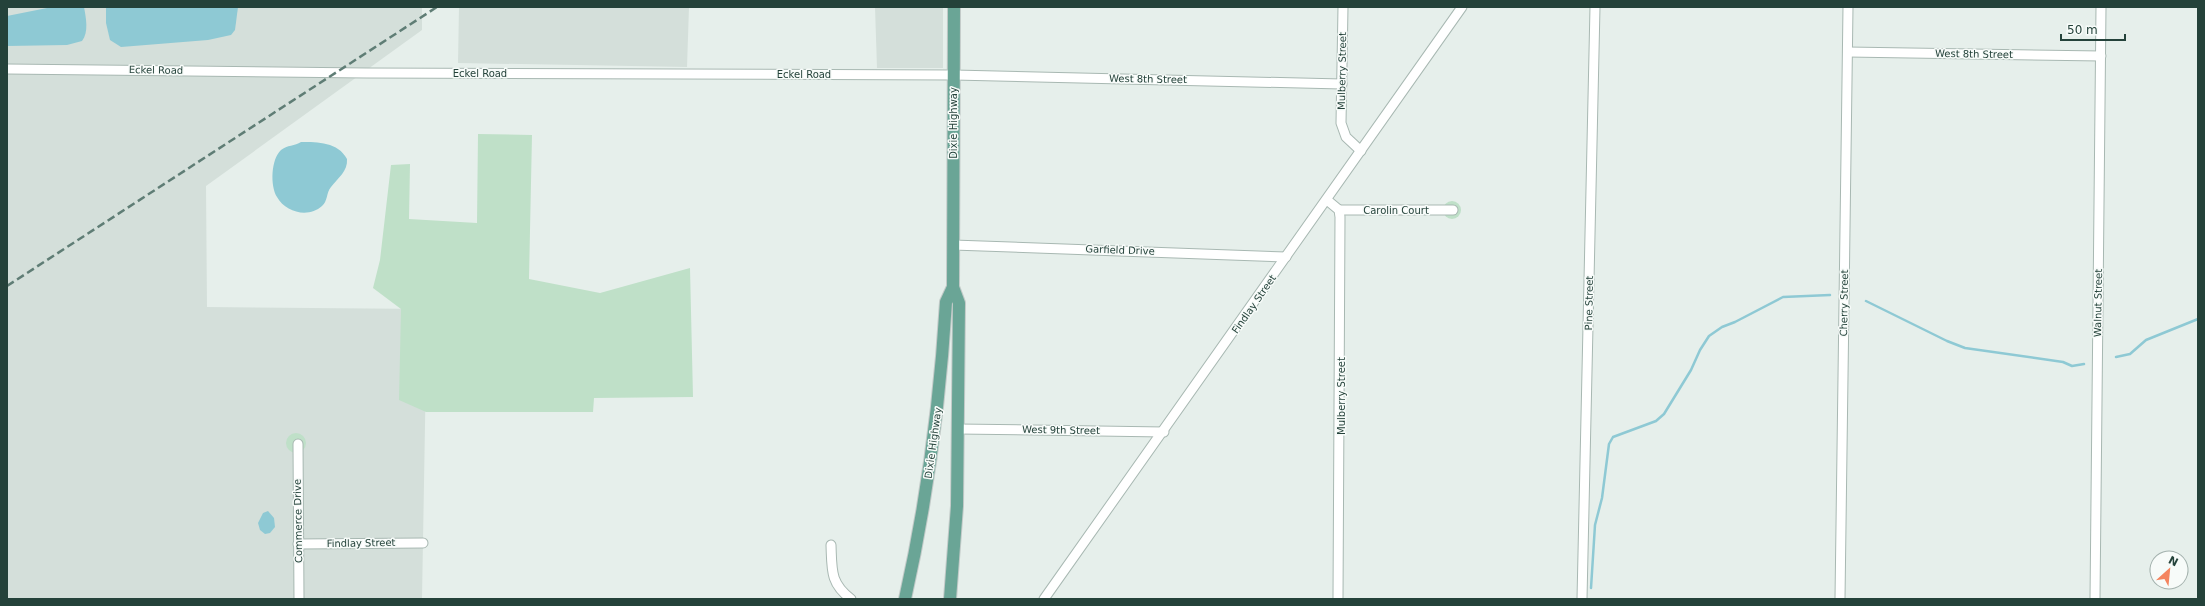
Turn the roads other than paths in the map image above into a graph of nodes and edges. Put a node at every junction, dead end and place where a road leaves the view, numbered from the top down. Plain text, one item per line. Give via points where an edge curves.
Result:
1 (954, 7) edge
2 (1343, 7) edge
3 (1462, 7) edge
4 (1595, 7) edge
5 (1848, 7) edge
6 (2101, 7) edge
7 (1848, 52) junction
8 (2101, 56) junction
9 (7, 68) edge
10 (954, 75) junction
11 (1342, 84) junction
12 (1361, 151) junction
13 (1327, 200) junction
14 (1339, 210) junction
15 (1453, 210) dead end
16 (953, 245) junction
17 (1286, 257) junction
18 (953, 288) junction
19 (958, 428) junction
20 (1164, 432) junction
21 (298, 444) dead end
22 (423, 543) dead end
23 (298, 544) junction
24 (831, 545) dead end
25 (299, 599) edge
26 (851, 599) edge
27 (905, 599) edge
28 (950, 599) edge
29 (1044, 599) edge
30 (1338, 599) edge
31 (1582, 599) edge
32 (1840, 599) edge
33 (2095, 599) edge

1 - 10 main road, Dixie Highway
2 - 11 street, Mulberry Street
3 - 12 street, Findlay Street
4 - 31 street, Pine Street
5 - 7 street, Cherry Street
6 - 8 street, Walnut Street
7 - 8 street, West 8th Street
7 - 32 street, Cherry Street
8 - 33 street, Walnut Street
9 - 10 street, Eckel Road via 374,73
10 - 11 street, West 8th Street
10 - 16 main road, Dixie Highway
11 - 12 street, Mulberry Street via 1343,131
12 - 13 street, Findlay Street
13 - 14 street
13 - 17 street, Findlay Street
14 - 15 street, Carolin Court
14 - 30 street, Mulberry Street via 1341,319
16 - 17 street, Garfield Drive
16 - 18 main road, Dixie Highway
17 - 20 street, Findlay Street
18 - 19 main road, Dixie Highway via 959,303
18 - 27 main road, Dixie Highway via 946,302 932,455
19 - 20 street, West 9th Street
19 - 28 main road, Dixie Highway via 955,551
20 - 29 street, Findlay Street
21 - 23 street, Commerce Drive
22 - 23 street, Findlay Street
23 - 25 street, Commerce Drive
24 - 26 street via 835,583

